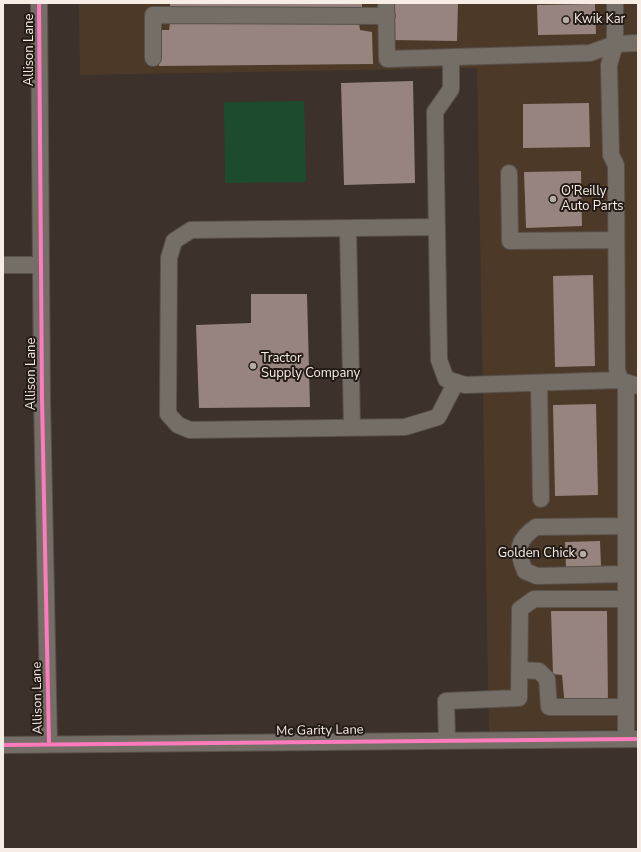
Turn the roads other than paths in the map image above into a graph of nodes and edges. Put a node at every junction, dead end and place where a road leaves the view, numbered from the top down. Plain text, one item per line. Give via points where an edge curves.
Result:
1 (39, 3) edge
2 (615, 3) edge
3 (153, 9) edge
4 (386, 9) edge
5 (615, 44) junction
6 (638, 44) edge
7 (451, 57) junction
8 (153, 58) dead end
9 (509, 173) dead end
10 (437, 227) junction
11 (348, 229) junction
12 (616, 240) junction
13 (3, 265) edge
14 (41, 265) junction
15 (456, 382) junction
16 (628, 383) edge
17 (539, 384) junction
18 (352, 427) junction
19 (541, 499) dead end
20 (625, 526) junction
21 (625, 574) junction
22 (626, 599) junction
23 (520, 670) junction
24 (626, 707) junction
25 (632, 739) edge
26 (447, 740) junction
27 (49, 744) junction
28 (3, 745) edge

1 - 14 street, Allison Lane
2 - 5 street
3 - 4 street
3 - 8 street
4 - 7 street via 387,59
5 - 6 street
5 - 7 street via 590,53
5 - 12 street via 609,65 611,155 616,164
7 - 10 street via 451,90 435,112
9 - 12 street via 510,241
10 - 11 street
10 - 15 street via 439,360 446,379
11 - 18 street
11 - 18 street via 190,230 174,241 169,258 168,414 178,425 190,430
12 - 16 street via 617,370
13 - 14 street
14 - 27 street, Allison Lane
15 - 17 street via 466,385
15 - 18 street via 438,417 405,427
16 - 17 street
16 - 20 street
17 - 19 street
20 - 21 street
20 - 21 street via 536,527 524,535 519,546 520,560 525,571 537,576
21 - 22 street
22 - 23 street via 534,599 520,609
22 - 24 street
23 - 24 street via 538,671 547,679 549,707
23 - 26 street via 519,698 446,701
24 - 25 street
25 - 26 street, Mc Garity Lane
26 - 27 street, Mc Garity Lane
27 - 28 street, Mc Garity Lane

